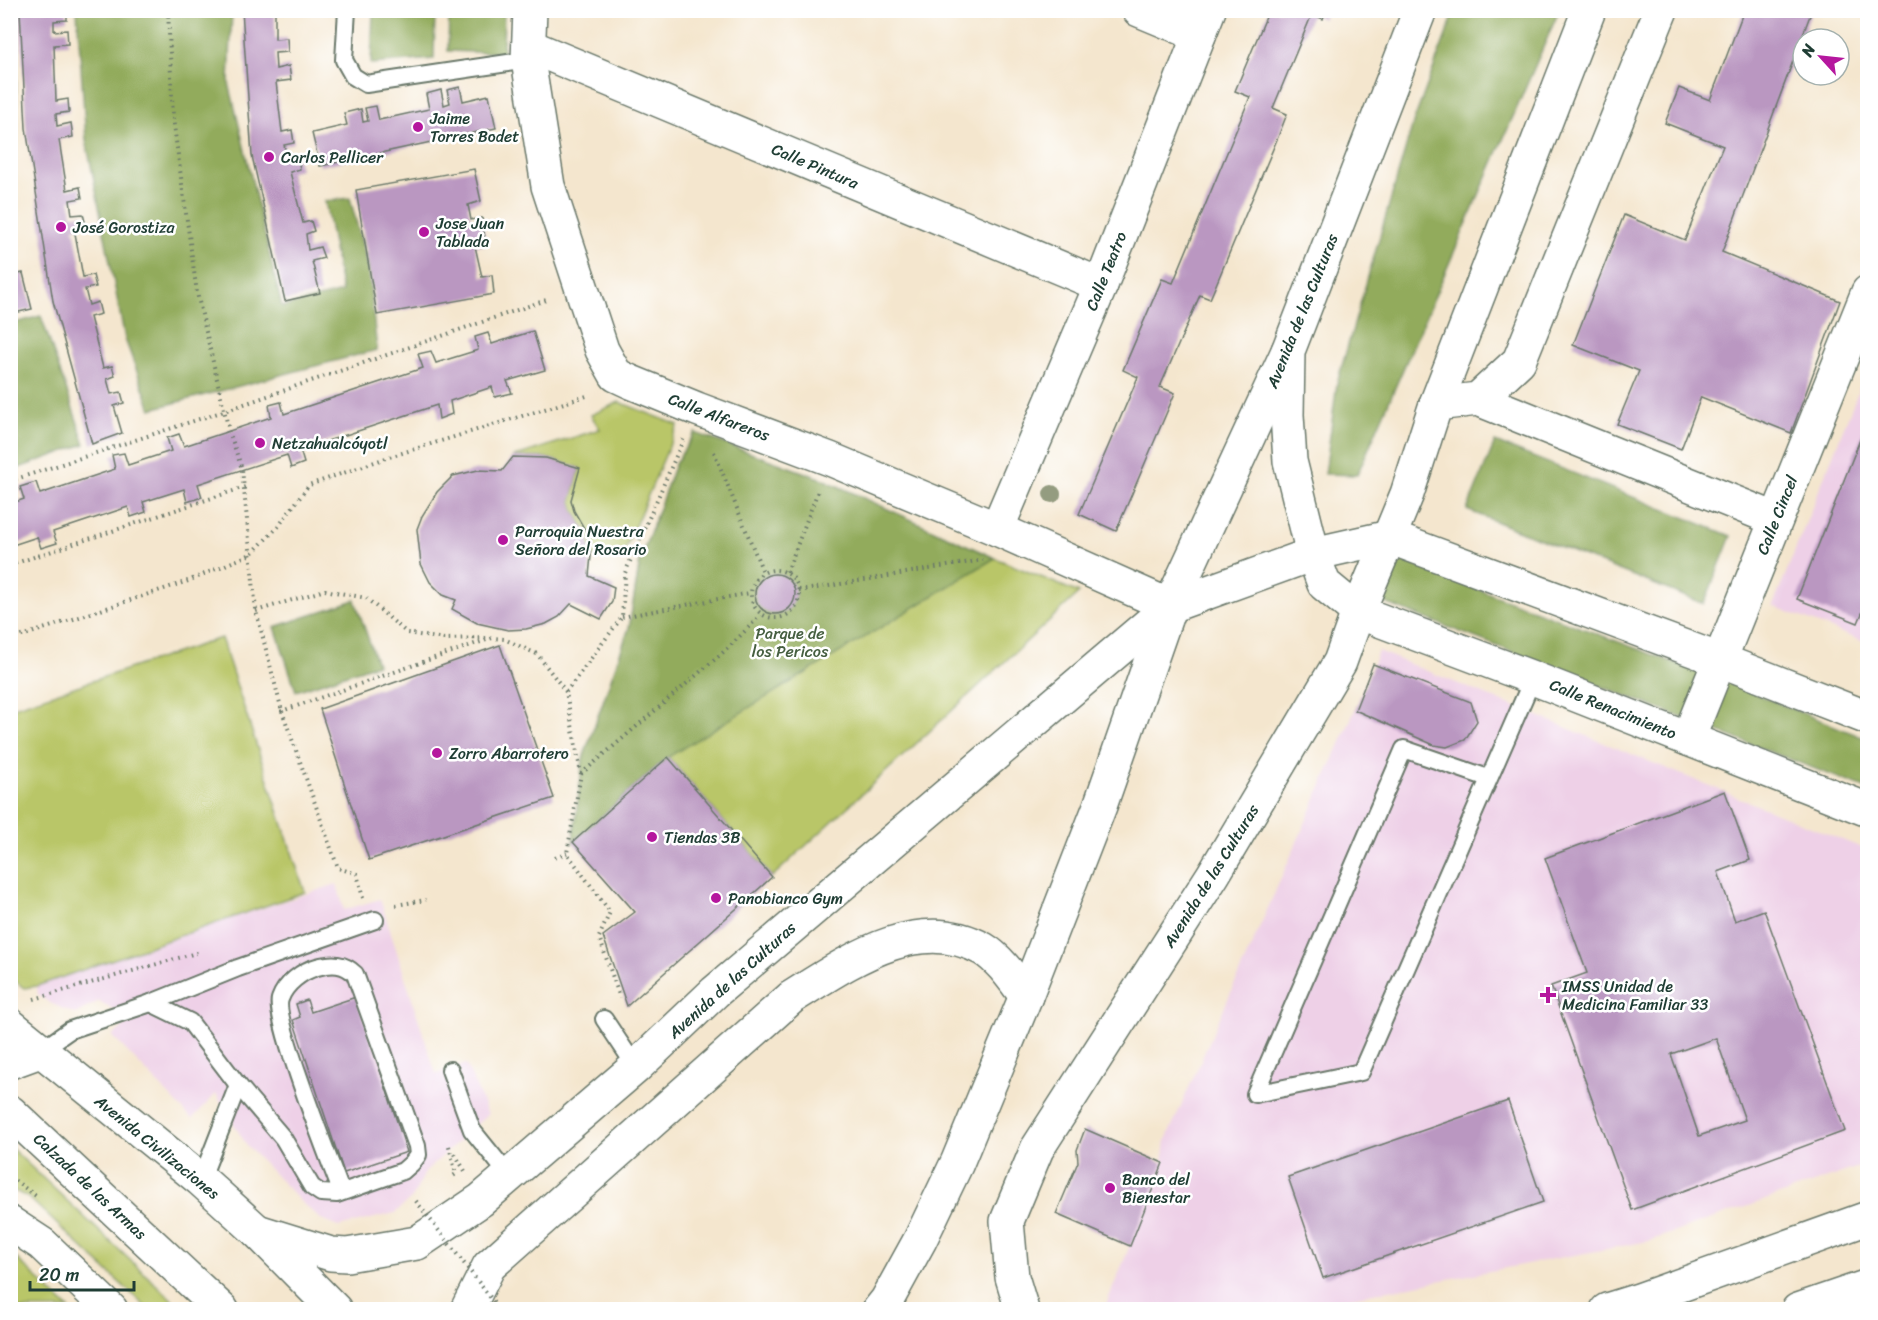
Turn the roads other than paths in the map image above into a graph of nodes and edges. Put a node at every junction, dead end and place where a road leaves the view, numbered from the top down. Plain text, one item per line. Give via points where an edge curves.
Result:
1 (346, 10) edge
2 (530, 10) edge
3 (1139, 10) edge
4 (1420, 10) edge
5 (1589, 10) edge
6 (1661, 10) edge
7 (1204, 23) edge
8 (529, 53) junction
9 (1101, 285) junction
10 (1868, 292) edge
11 (1288, 351) junction
12 (1478, 399) junction
13 (1436, 404) junction
14 (1775, 519) junction
15 (997, 529) junction
16 (1389, 537) junction
17 (1313, 554) junction
18 (1170, 606) junction
19 (1358, 612) junction
20 (1720, 660) junction
21 (1533, 678) junction
22 (1868, 718) edge
23 (1688, 739) junction
24 (1488, 778) junction
25 (1868, 810) edge
26 (375, 920) dead end
27 (1026, 996) junction
28 (151, 1003) junction
29 (604, 1019) dead end
30 (10, 1025) edge
31 (25, 1057) edge
32 (636, 1067) junction
33 (450, 1070) dead end
34 (238, 1085) junction
35 (10, 1112) edge
36 (510, 1177) junction
37 (201, 1180) junction
38 (341, 1191) junction
39 (1868, 1218) edge
40 (10, 1223) edge
41 (257, 1231) junction
42 (1868, 1286) edge
43 (111, 1310) edge
44 (222, 1310) edge
45 (335, 1310) edge
46 (467, 1310) edge
47 (879, 1310) edge
48 (1022, 1310) edge
49 (1606, 1310) edge
50 (1798, 1310) edge

1 - 8 lane via 344,60 352,76 366,84
2 - 8 main road
3 - 7 main road
4 - 11 main road, Avenida de las Culturas
5 - 13 main road, Avenida de las Culturas
6 - 12 main road via 1519,361
7 - 9 main road, Calle Teatro
8 - 9 main road, Calle Pintura
8 - 15 main road, Calle Alfareros via 548,186 602,350 616,375
9 - 15 main road, Calle Teatro
10 - 14 main road, Calle Cincel
11 - 17 main road, Calle Renacimiento via 1290,461
11 - 18 main road, Avenida de las Culturas
12 - 13 main road
12 - 14 main road
13 - 16 main road, Avenida de las Culturas
14 - 20 main road, Calle Cincel
15 - 18 main road, Calle Alfareros
16 - 17 main road, Avenida de las Culturas
16 - 19 main road, Avenida de las Culturas
16 - 20 main road
17 - 18 main road, Avenida de las Culturas
17 - 19 main road, Calle Renacimiento via 1324,584
18 - 27 main road via 1100,806
18 - 32 main road, Avenida de las Culturas via 724,985
19 - 21 main road, Calle Renacimiento
19 - 48 main road, Avenida de las Culturas via 1334,673 1207,885 1037,1149 1007,1221 1012,1277
20 - 22 main road
20 - 23 main road, Calle Cincel
21 - 23 main road, Calle Renacimiento
21 - 24 lane
23 - 25 main road, Calle Renacimiento
24 - 24 lane via 1404,749 1255,1094 1361,1072
26 - 28 lane
27 - 46 main road via 984,949 935,936 883,945 837,969 792,997 489,1266
27 - 47 main road via 957,1163 920,1240
28 - 31 lane via 70,1030
28 - 34 lane via 189,1023
29 - 32 lane
30 - 31 main road, Avenida Civilizaciones
31 - 37 main road, Avenida Civilizaciones
32 - 36 main road, Avenida de las Culturas
33 - 36 lane via 472,1130
34 - 37 lane
34 - 38 lane via 283,1138 312,1187 321,1193
35 - 44 main road, Calzada de las Armas
36 - 41 main road, Avenida de las Culturas via 417,1243 347,1255 331,1254
37 - 41 main road, Avenida Civilizaciones
38 - 38 lane via 279,1013 280,999 291,982 308,970 337,964 356,974 418,1155 403,1171
39 - 49 main road
40 - 43 main road via 42,1244
41 - 45 main road, Avenida Civilizaciones
42 - 50 main road

